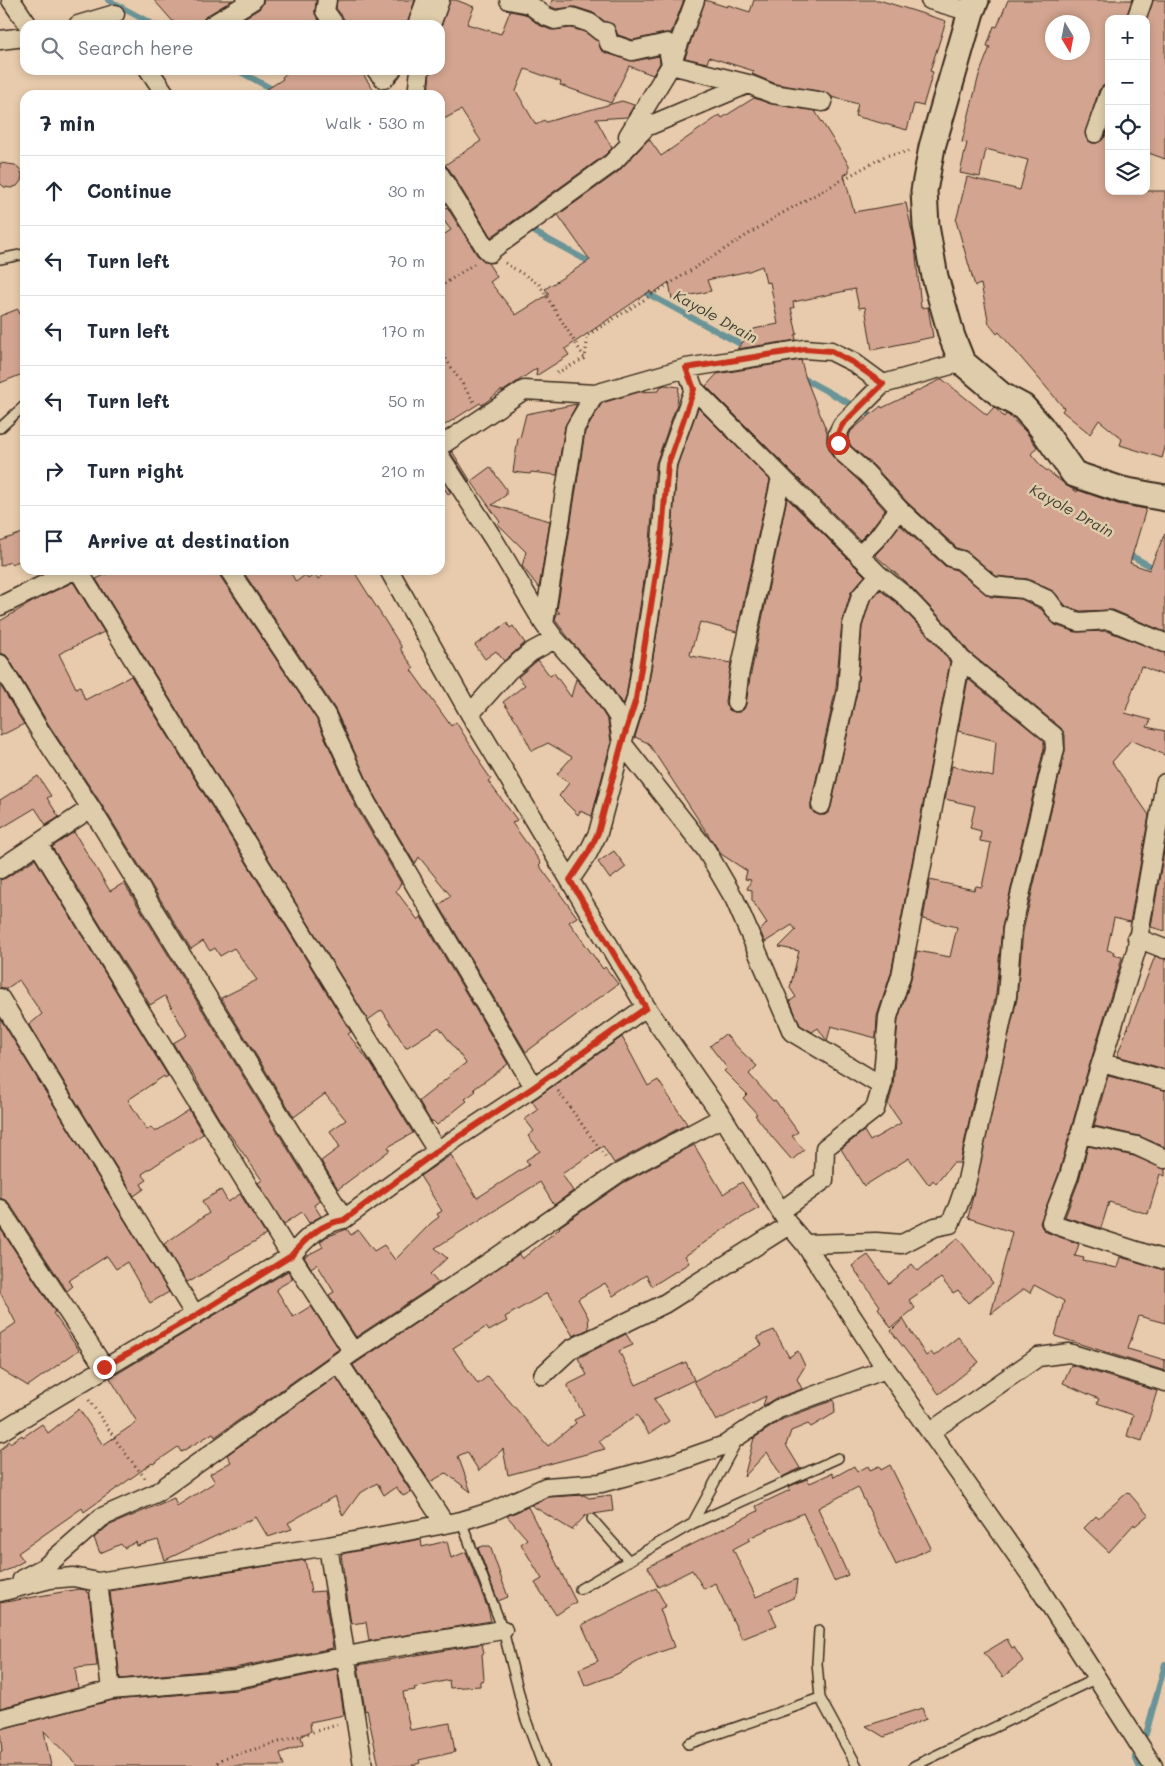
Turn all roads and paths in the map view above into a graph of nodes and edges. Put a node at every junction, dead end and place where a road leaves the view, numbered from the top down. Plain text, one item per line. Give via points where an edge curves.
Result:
1 (11, 0) edge
2 (253, 0) edge
3 (327, 0) edge
4 (426, 0) edge
5 (440, 0) edge
6 (509, 0) edge
7 (695, 0) edge
8 (930, 0) edge
9 (1144, 0) edge
10 (974, 6) edge
11 (118, 13) edge
12 (1138, 15) edge
13 (25, 20) edge
14 (95, 20) edge
15 (220, 20) edge
16 (331, 20) edge
17 (419, 20) edge
18 (433, 20) edge
19 (14, 38) edge
20 (0, 52) edge
21 (671, 65) junction
22 (152, 75) edge
23 (419, 75) edge
24 (748, 84) junction
25 (163, 90) edge
26 (418, 90) edge
27 (823, 102) dead end
28 (1105, 105) edge
29 (1095, 133) dead end
30 (932, 146) junction
31 (612, 163) junction
32 (445, 183) edge
33 (490, 253) junction
34 (20, 255) edge
35 (0, 259) edge
36 (445, 284) edge
37 (445, 358) edge
38 (585, 358) junction
39 (962, 362) junction
40 (686, 368) junction
41 (883, 384) junction
42 (694, 389) junction
43 (524, 390) junction
44 (595, 394) junction
45 (20, 410) edge
46 (484, 417) junction
47 (0, 428) edge
48 (445, 443) edge
49 (445, 464) edge
50 (781, 477) junction
51 (1165, 498) edge
52 (899, 509) junction
53 (859, 556) junction
54 (64, 575) edge
55 (81, 575) edge
56 (232, 575) edge
57 (392, 575) edge
58 (878, 575) junction
59 (0, 606) edge
60 (544, 624) junction
61 (555, 639) junction
62 (1165, 643) edge
63 (961, 659) junction
64 (0, 664) edge
65 (736, 702) dead end
66 (470, 714) junction
67 (622, 743) junction
68 (1165, 783) edge
69 (821, 805) dead end
70 (91, 808) junction
71 (38, 844) junction
72 (2, 864) edge
73 (570, 880) junction
74 (1137, 938) junction
75 (1165, 949) edge
76 (0, 998) edge
77 (646, 1008) junction
78 (1102, 1062) junction
79 (1165, 1080) edge
80 (541, 1082) junction
81 (882, 1086) junction
82 (723, 1117) junction
83 (1081, 1134) junction
84 (437, 1151) junction
85 (1165, 1159) edge
86 (617, 1174) junction
87 (0, 1209) edge
88 (785, 1218) junction
89 (344, 1220) junction
90 (805, 1244) junction
91 (291, 1256) junction
92 (1165, 1260) edge
93 (195, 1316) junction
94 (353, 1352) junction
95 (339, 1363) junction
96 (104, 1367) junction
97 (886, 1369) junction
98 (544, 1375) dead end
99 (1165, 1382) edge
100 (78, 1383) junction
101 (0, 1432) edge
102 (930, 1432) junction
103 (741, 1434) junction
104 (838, 1458) dead end
105 (156, 1493) junction
106 (592, 1519) dead end
107 (453, 1523) junction
108 (692, 1524) junction
109 (328, 1546) junction
110 (629, 1561) junction
111 (98, 1582) junction
112 (580, 1589) dead end
113 (1, 1591) edge
114 (503, 1630) junction
115 (819, 1630) dead end
116 (347, 1656) junction
117 (1097, 1678) junction
118 (111, 1690) junction
119 (820, 1698) junction
120 (0, 1719) edge
121 (346, 1722) dead end
122 (688, 1744) dead end
123 (214, 1766) edge
124 (363, 1766) edge
125 (543, 1766) edge
126 (857, 1766) edge
127 (914, 1766) edge
128 (1153, 1766) edge

1 - 13 street
2 - 15 street
3 - 16 street via 325,11
4 - 17 street
5 - 18 street
6 - 21 street via 529,4 555,20 572,17 590,23 606,32 609,43 632,51 667,43
7 - 21 street
8 - 10 street
9 - 12 street
10 - 30 street
11 - 14 street
19 - 20 street
21 - 24 street
21 - 31 street
22 - 25 street
23 - 26 street
24 - 27 street via 773,94
24 - 31 street via 646,127
28 - 29 street
30 - 38 path via 885,156 779,215 588,335
30 - 39 street via 924,191 926,226 935,277
31 - 33 street
32 - 33 street
33 - 36 path
33 - 38 path via 539,284
34 - 35 lane
37 - 46 path
38 - 43 path
39 - 41 street
39 - 51 street via 1001,395 1023,407 1074,474 1122,490
40 - 41 street via 805,349 831,351
40 - 42 street
40 - 44 street
41 - 52 street via 842,425 837,440 842,452
42 - 50 street
42 - 67 street via 668,464 661,543 636,699
43 - 44 street
43 - 46 street
44 - 60 street via 575,428
45 - 47 lane
46 - 48 street
49 - 60 street
50 - 53 street
50 - 65 street
52 - 53 street
52 - 62 street via 952,558 961,560 992,586 1024,590 1048,600 1059,615 1079,622 1109,620
53 - 58 street
54 - 59 street
55 - 84 street
56 - 80 street via 326,715 366,802
57 - 66 street
58 - 63 street via 904,594
58 - 69 street via 861,596 852,625 847,690
60 - 61 street
61 - 66 street via 531,652 508,671
61 - 67 street via 602,692 618,717
63 - 81 street via 901,976 888,1017
63 - 90 street via 1054,736 1055,749 1012,929 1007,996 967,1180 950,1224 935,1227 902,1244
64 - 70 street
66 - 73 street
67 - 73 street via 598,833
67 - 81 street via 711,858 735,900 792,1032
68 - 74 street
70 - 71 street
70 - 89 street
71 - 72 street
71 - 91 street
73 - 77 street
74 - 75 street
74 - 78 street via 1136,952
76 - 93 street
77 - 80 street
77 - 82 street
78 - 79 street
78 - 83 street
80 - 84 street
80 - 86 path
81 - 88 street via 874,1109 825,1148 824,1180
82 - 86 street
82 - 88 street
83 - 85 street via 1136,1146
83 - 92 street via 1051,1222
84 - 89 street
86 - 94 street
87 - 96 street
88 - 90 street
88 - 98 street via 664,1304 571,1349
89 - 91 street via 316,1230
90 - 97 street
91 - 93 street
91 - 94 street
93 - 96 street
94 - 95 street
95 - 105 street
95 - 107 street
96 - 100 street
97 - 102 street
97 - 103 street via 778,1409
99 - 102 street via 1069,1353 1038,1357
100 - 101 street
100 - 105 path
102 - 117 street via 1032,1577
103 - 107 street via 725,1445 674,1463 601,1483 546,1486 494,1511
103 - 108 lane
104 - 108 lane
105 - 113 street via 102,1517 45,1566
106 - 110 lane
107 - 109 street
107 - 114 lane
108 - 110 lane
109 - 111 street
109 - 116 street
110 - 112 lane
111 - 113 street via 72,1577 50,1578
111 - 118 street
114 - 116 street
114 - 125 lane via 525,1717
115 - 119 lane
116 - 118 street via 236,1679
116 - 124 street
117 - 127 lane
117 - 128 street
118 - 120 street
119 - 122 lane
119 - 126 lane
121 - 123 path via 224,1758

